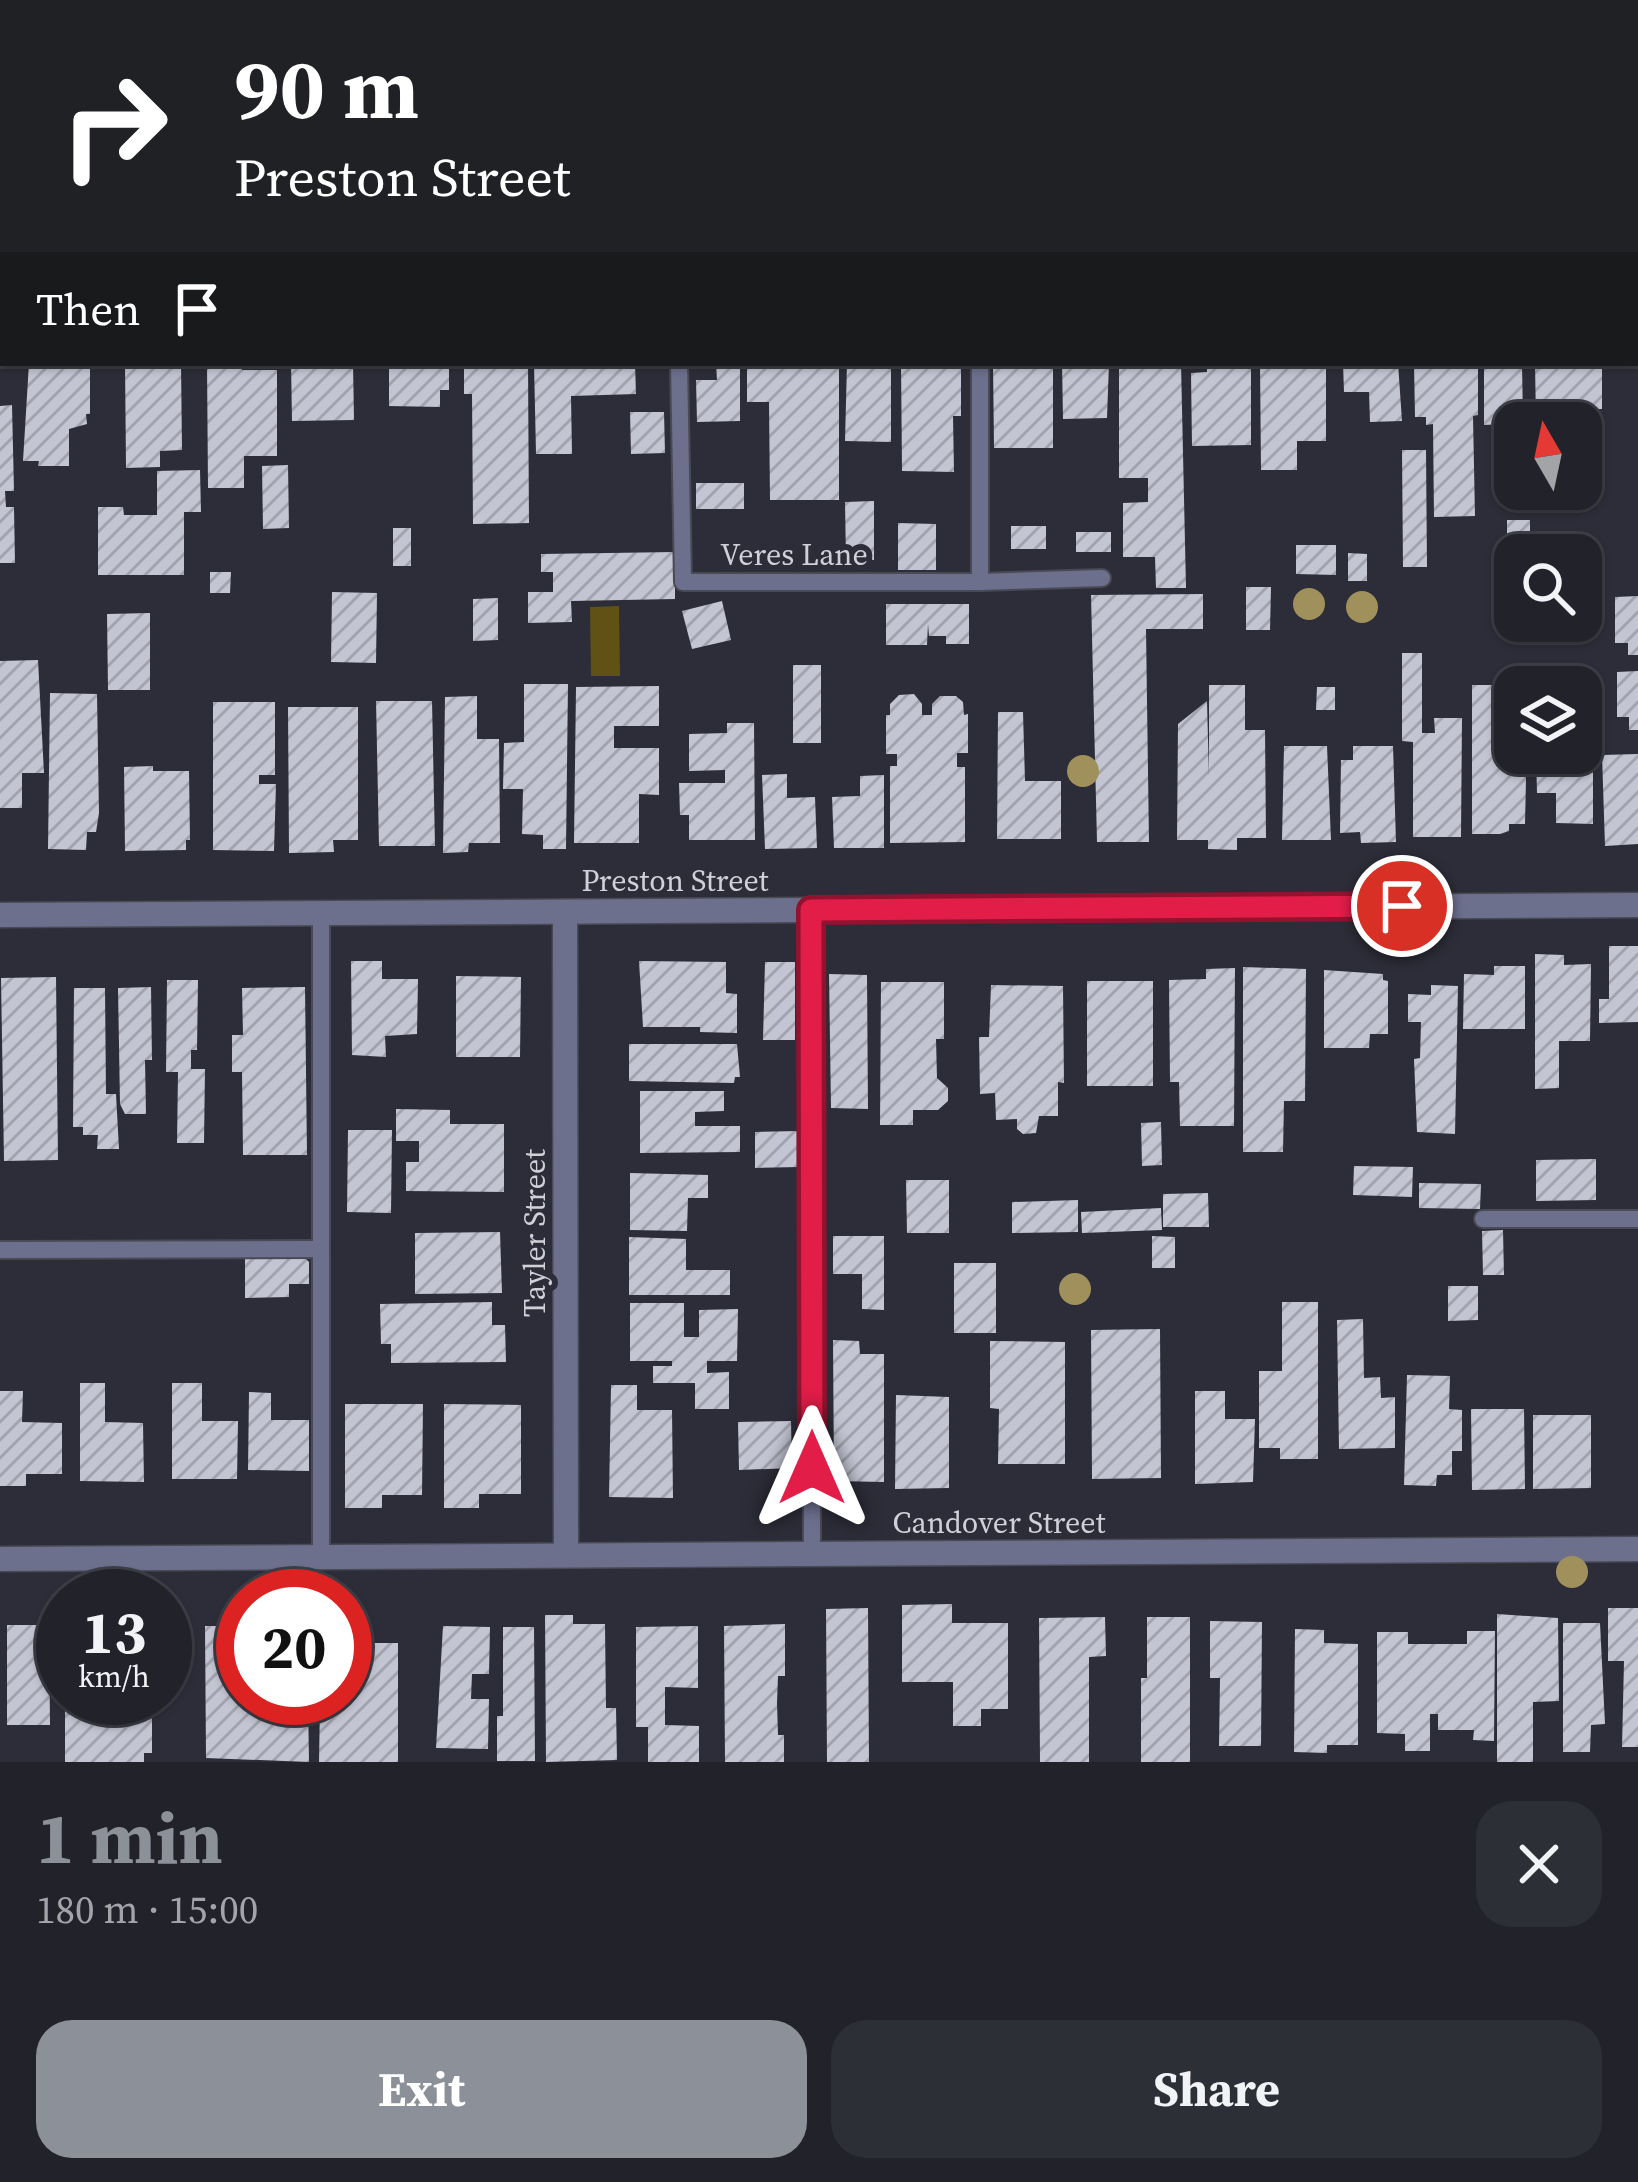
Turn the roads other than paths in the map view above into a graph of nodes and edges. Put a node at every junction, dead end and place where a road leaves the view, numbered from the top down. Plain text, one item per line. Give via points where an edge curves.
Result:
1 (680, 366) edge
2 (980, 366) edge
3 (1102, 578) dead end
4 (980, 582) junction
5 (1638, 905) edge
6 (811, 910) junction
7 (565, 912) junction
8 (321, 913) junction
9 (0, 915) edge
10 (1484, 1219) dead end
11 (1638, 1219) edge
12 (321, 1249) junction
13 (0, 1250) edge
14 (1638, 1549) edge
15 (812, 1554) junction
16 (566, 1555) junction
17 (321, 1556) junction
18 (0, 1558) edge

1 - 4 lane, Veres Lane via 683,583
2 - 4 lane
3 - 4 lane, Veres Lane
5 - 6 street, Preston Street
6 - 7 street, Preston Street
6 - 15 lane
7 - 8 street, Preston Street
7 - 16 street, Tayler Street
8 - 9 street, Preston Street
8 - 12 lane
10 - 11 lane
12 - 13 lane
12 - 17 lane
14 - 15 street, Candover Street
15 - 16 street, Candover Street
16 - 17 street, Candover Street
17 - 18 street, Candover Street

